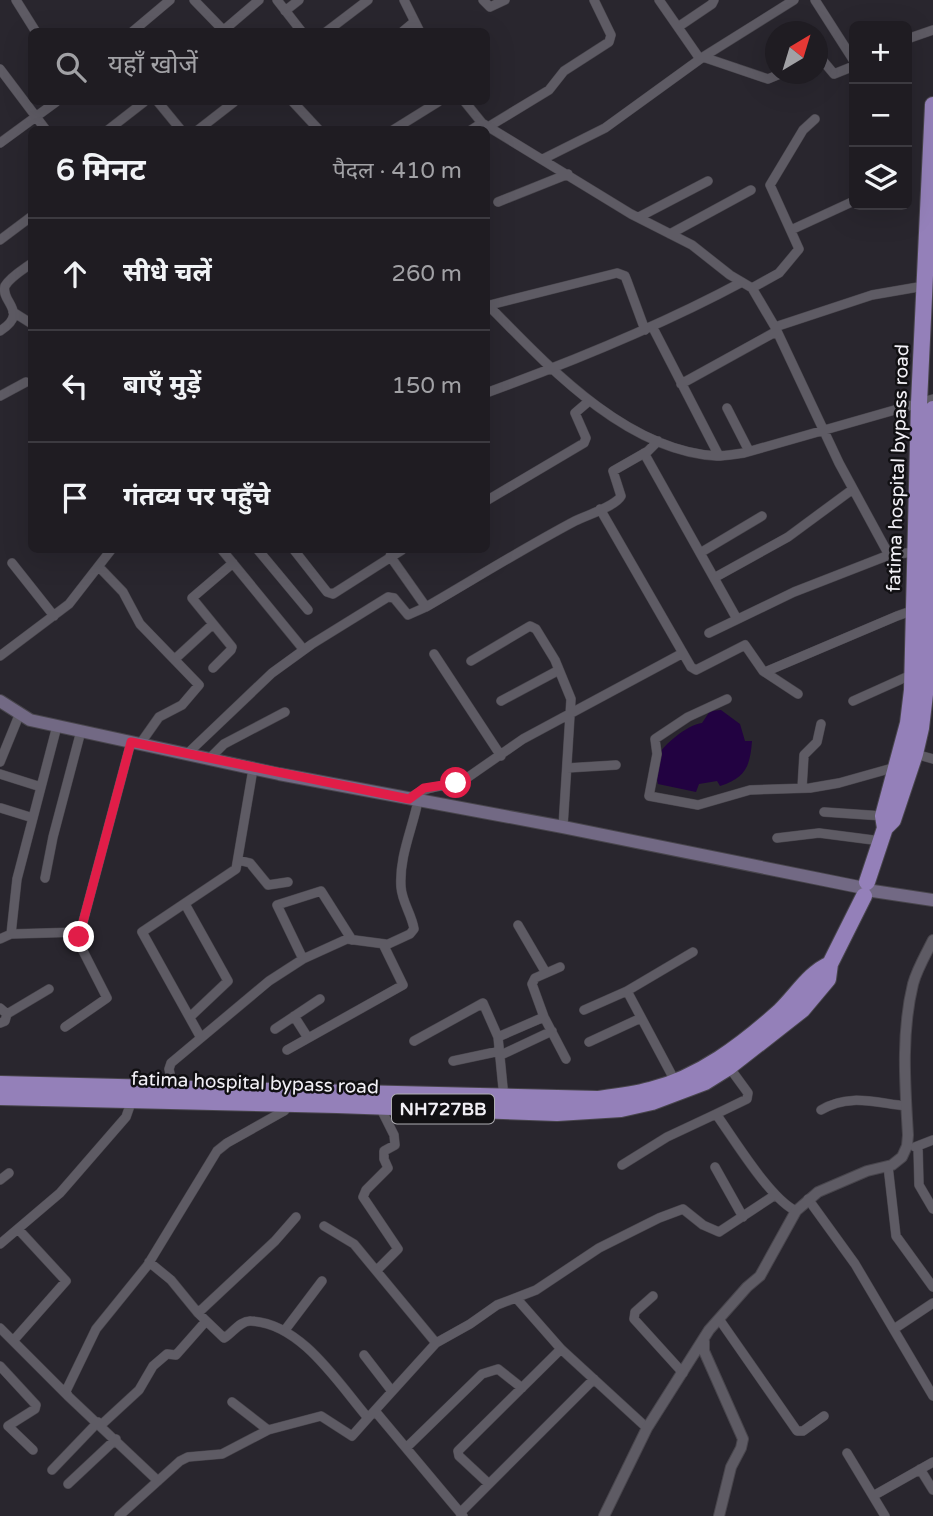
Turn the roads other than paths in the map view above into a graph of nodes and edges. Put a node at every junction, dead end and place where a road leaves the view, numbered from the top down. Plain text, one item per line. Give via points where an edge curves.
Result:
1 (16, 0) edge
2 (170, 0) edge
3 (194, 0) edge
4 (259, 0) edge
5 (277, 0) edge
6 (299, 0) edge
7 (368, 0) edge
8 (404, 0) edge
9 (483, 0) edge
10 (505, 0) edge
11 (594, 0) edge
12 (659, 0) edge
13 (714, 0) edge
14 (794, 0) edge
15 (816, 0) edge
16 (285, 11) junction
17 (414, 22) junction
18 (678, 27) junction
19 (34, 28) edge
20 (137, 28) edge
21 (221, 28) edge
22 (227, 28) edge
23 (299, 28) edge
24 (331, 28) edge
25 (407, 28) edge
26 (418, 28) edge
27 (933, 30) edge
28 (912, 37) edge
29 (849, 55) edge
30 (702, 58) junction
31 (849, 66) edge
32 (828, 67) edge
33 (0, 69) edge
34 (765, 78) edge
35 (9, 80) junction
36 (0, 88) edge
37 (51, 105) edge
38 (140, 105) edge
39 (160, 105) edge
40 (230, 105) edge
41 (296, 105) edge
42 (433, 105) edge
43 (468, 105) edge
44 (933, 105) edge
45 (36, 116) junction
46 (816, 120) dead end
47 (485, 125) joint
48 (43, 126) edge
49 (113, 126) edge
50 (178, 126) edge
51 (203, 126) edge
52 (315, 126) edge
53 (399, 126) edge
54 (490, 128) edge
55 (0, 143) edge
56 (543, 159) junction
57 (568, 174) junction
58 (708, 181) dead end
59 (751, 190) dead end
60 (498, 202) dead end
61 (849, 203) edge
62 (639, 218) junction
63 (28, 219) edge
64 (791, 230) junction
65 (670, 233) junction
66 (0, 240) edge
67 (28, 266) edge
68 (742, 282) junction
69 (924, 286) junction
70 (752, 288) junction
71 (490, 304) edge
72 (490, 308) edge
73 (13, 312) junction
74 (28, 321) edge
75 (649, 328) junction
76 (776, 329) junction
77 (0, 331) edge
78 (553, 369) junction
79 (26, 382) dead end
80 (681, 384) junction
81 (490, 392) edge
82 (0, 396) edge
83 (589, 401) junction
84 (928, 404) edge
85 (727, 408) dead end
86 (823, 430) junction
87 (658, 441) junction
88 (749, 451) junction
89 (644, 453) junction
90 (719, 456) junction
91 (853, 489) junction
92 (490, 498) edge
93 (923, 508) junction
94 (600, 509) junction
95 (762, 516) dead end
96 (915, 552) junction
97 (109, 553) edge
98 (225, 553) edge
99 (260, 553) edge
100 (297, 553) edge
101 (396, 553) edge
102 (700, 553) junction
103 (889, 555) junction
104 (390, 556) junction
105 (12, 563) dead end
106 (233, 563) junction
107 (99, 567) junction
108 (714, 578) junction
109 (409, 583) junction
110 (390, 597) junction
111 (426, 607) junction
112 (308, 610) dead end
113 (914, 610) junction
114 (54, 616) junction
115 (737, 620) junction
116 (213, 624) junction
117 (930, 625) edge
118 (709, 633) dead end
119 (304, 650) junction
120 (683, 653) junction
121 (434, 654) dead end
122 (0, 656) edge
123 (175, 659) junction
124 (471, 661) dead end
125 (213, 668) dead end
126 (559, 670) junction
127 (765, 672) junction
128 (913, 674) junction
129 (930, 685) edge
130 (798, 694) dead end
131 (727, 699) dead end
132 (0, 701) edge
133 (501, 701) dead end
134 (853, 701) dead end
135 (285, 712) dead end
136 (570, 712) junction
137 (20, 713) junction
138 (821, 724) dead end
139 (57, 726) junction
140 (81, 731) junction
141 (135, 743) junction
142 (187, 754) junction
143 (915, 754) junction
144 (500, 756) junction
145 (209, 759) junction
146 (933, 759) edge
147 (0, 762) edge
148 (616, 765) dead end
149 (896, 767) junction
150 (567, 768) junction
151 (253, 769) junction
152 (0, 774) edge
153 (41, 787) junction
154 (802, 788) junction
155 (414, 800) junction
156 (1, 808) edge
157 (824, 812) dead end
158 (33, 818) junction
159 (563, 827) junction
160 (883, 829) junction
161 (777, 838) dead end
162 (238, 860) junction
163 (45, 878) dead end
164 (288, 882) dead end
165 (866, 889) junction
166 (933, 900) edge
167 (185, 904) junction
168 (518, 925) dead end
169 (80, 932) junction
170 (11, 934) junction
171 (0, 939) edge
172 (352, 940) junction
173 (933, 940) edge
174 (385, 944) junction
175 (693, 952) dead end
176 (303, 959) junction
177 (830, 964) junction
178 (560, 967) dead end
179 (545, 973) junction
180 (49, 989) dead end
181 (627, 991) junction
182 (320, 999) dead end
183 (584, 1010) dead end
184 (4, 1011) edge
185 (295, 1016) junction
186 (190, 1017) junction
187 (544, 1017) junction
188 (641, 1018) junction
189 (0, 1023) edge
190 (65, 1027) dead end
191 (275, 1029) dead end
192 (552, 1031) junction
193 (498, 1037) junction
194 (201, 1038) junction
195 (308, 1038) junction
196 (414, 1041) dead end
197 (589, 1042) dead end
198 (287, 1050) dead end
199 (501, 1053) junction
200 (566, 1059) dead end
201 (453, 1061) dead end
202 (729, 1067) junction
203 (675, 1081) junction
204 (0, 1084) edge
205 (173, 1088) junction
206 (18, 1091) junction
207 (133, 1093) junction
208 (0, 1097) edge
209 (504, 1097) junction
210 (376, 1101) junction
211 (625, 1101) junction
212 (291, 1104) junction
213 (901, 1105) junction
214 (821, 1110) dead end
215 (716, 1114) junction
216 (933, 1140) edge
217 (912, 1147) junction
218 (622, 1165) dead end
219 (888, 1166) junction
220 (715, 1167) dead end
221 (9, 1173) dead end
222 (0, 1180) edge
223 (775, 1195) junction
224 (808, 1199) junction
225 (933, 1209) edge
226 (796, 1211) junction
227 (296, 1217) dead end
228 (743, 1217) junction
229 (324, 1226) dead end
230 (18, 1229) junction
231 (0, 1244) edge
232 (149, 1262) junction
233 (377, 1270) junction
234 (322, 1281) dead end
235 (933, 1287) edge
236 (653, 1296) dead end
237 (517, 1299) junction
238 (933, 1303) edge
239 (198, 1313) junction
240 (719, 1319) junction
241 (206, 1321) junction
242 (0, 1328) edge
243 (894, 1329) junction
244 (285, 1330) junction
245 (704, 1340) junction
246 (13, 1341) junction
247 (436, 1343) junction
248 (561, 1349) junction
249 (364, 1354) dead end
250 (0, 1366) edge
251 (683, 1373) junction
252 (594, 1379) junction
253 (522, 1388) junction
254 (391, 1390) junction
255 (68, 1396) junction
256 (933, 1396) edge
257 (232, 1402) dead end
258 (371, 1414) junction
259 (824, 1416) dead end
260 (99, 1423) junction
261 (4, 1425) edge
262 (647, 1428) junction
263 (268, 1430) junction
264 (116, 1439) junction
265 (406, 1448) junction
266 (33, 1450) dead end
267 (847, 1453) dead end
268 (933, 1462) edge
269 (920, 1469) junction
270 (52, 1470) dead end
271 (158, 1481) junction
272 (68, 1484) dead end
273 (489, 1484) junction
274 (933, 1490) edge
275 (873, 1496) junction
276 (462, 1514) edge
277 (119, 1516) edge
278 (604, 1516) edge
279 (719, 1516) edge
280 (885, 1516) edge

1 - 19 street
2 - 20 street
3 - 21 street
4 - 22 street
5 - 16 street
6 - 16 street
7 - 24 street
8 - 17 street
9 - 10 street via 490,7
11 - 47 street via 611,35 609,42 564,71 549,90
12 - 18 street
13 - 18 street
14 - 30 street
15 - 29 street
16 - 23 street
17 - 25 street
17 - 26 street
18 - 30 street
27 - 28 street
30 - 34 street
30 - 56 street via 605,128
31 - 32 street via 834,74
33 - 35 street
35 - 36 street
35 - 45 street
37 - 45 street
38 - 49 street
39 - 50 street
40 - 51 street
41 - 52 street
42 - 53 street
43 - 47 street
44 - 69 highway, fatima hospital bypass road / NH727BB
45 - 48 street
45 - 55 street
46 - 64 street via 803,130 771,185
54 - 56 street
56 - 57 street
57 - 60 street
57 - 62 street
58 - 62 street
59 - 65 street
61 - 64 street
62 - 65 street
63 - 66 street
64 - 70 street via 798,252 779,273
65 - 68 street
67 - 73 street via 4,289
68 - 70 street
68 - 75 street
69 - 76 street via 872,295
69 - 84 highway, fatima hospital bypass road / NH727BB
70 - 76 street
71 - 75 street via 617,273 625,276
72 - 78 street
73 - 74 street
73 - 77 street
75 - 78 street
75 - 80 street
76 - 80 street
76 - 86 street
78 - 81 street
78 - 83 street
79 - 82 street
80 - 90 street
83 - 87 street
83 - 92 street via 575,413 584,443
84 - 86 street
84 - 93 highway, fatima hospital bypass road / NH727BB
85 - 88 street
86 - 88 street
86 - 91 street
87 - 89 street
87 - 90 street
88 - 90 street
89 - 94 street via 615,468 612,474 621,496
89 - 102 street
91 - 103 street
91 - 108 street via 788,537
93 - 96 highway, fatima hospital bypass road / NH727BB
93 - 117 highway, fatima hospital bypass road / NH727BB
94 - 111 street
94 - 120 street
95 - 102 street
96 - 103 street
96 - 113 highway, fatima hospital bypass road / NH727BB
97 - 107 street
98 - 106 street
99 - 112 street
100 - 104 street via 330,593
101 - 104 street
102 - 108 street
103 - 115 street
104 - 109 street
105 - 114 street
106 - 116 street via 193,596
106 - 119 street
107 - 114 street
107 - 123 street via 124,592 140,624
108 - 115 street
109 - 110 street
109 - 111 street
110 - 111 street via 408,615
110 - 119 street
113 - 127 street
113 - 128 highway, fatima hospital bypass road / NH727BB
114 - 122 street
115 - 118 street
116 - 123 street
116 - 125 street via 232,648
117 - 129 highway, fatima hospital bypass road / NH727BB
119 - 142 street via 254,689
120 - 127 street via 696,670 745,645
120 - 136 street
121 - 144 street
123 - 141 street via 198,687
124 - 126 street via 533,626
126 - 133 street
126 - 136 street via 571,699
127 - 130 street
128 - 134 street
128 - 149 highway, fatima hospital bypass road / NH727BB via 908,723
129 - 143 highway, fatima hospital bypass road / NH727BB
131 - 154 street via 655,739 657,754 649,796 698,805 750,790
132 - 137 main road
135 - 145 street via 224,744
136 - 144 street
136 - 150 street
137 - 139 main road
137 - 147 street
138 - 154 street via 817,741 804,755
139 - 140 main road
139 - 153 street
140 - 141 main road
140 - 163 street
141 - 142 main road
141 - 169 street
142 - 145 main road
143 - 146 street
143 - 160 highway, fatima hospital bypass road / NH727BB via 893,820
144 - 155 street via 464,780 424,788
145 - 151 main road
148 - 150 street
149 - 154 street
149 - 160 highway, fatima hospital bypass road / NH727BB
150 - 159 street
151 - 155 main road
151 - 162 street
152 - 153 street
153 - 158 street
155 - 159 main road
155 - 174 street via 412,828 403,849 401,887 414,929
156 - 158 street
157 - 160 street
158 - 170 street via 15,885
159 - 165 main road
160 - 161 street
160 - 165 highway, fatima hospital bypass road / NH727BB
162 - 164 street via 250,863 268,885
162 - 167 street via 232,873
165 - 166 main road
165 - 177 highway, fatima hospital bypass road / NH727BB
167 - 186 street via 228,981
167 - 186 street via 142,932
168 - 179 street
169 - 170 street
169 - 190 street via 81,947 107,998
170 - 171 street
172 - 174 street
172 - 176 street
172 - 176 street via 321,891 277,905
173 - 213 street via 914,982
174 - 195 street via 401,987
175 - 181 street
176 - 194 street
177 - 202 highway, fatima hospital bypass road / NH727BB via 828,979 802,1010
177 - 203 highway, fatima hospital bypass road / NH727BB via 817,970 794,999 758,1031 702,1069
178 - 179 street
179 - 187 street via 532,984
180 - 184 street
181 - 183 street
181 - 188 street
182 - 185 street
184 - 189 street via 5,1021
185 - 191 street
185 - 195 street
186 - 194 street
187 - 192 street
187 - 193 street
188 - 197 street
188 - 203 street
192 - 199 street
192 - 200 street
193 - 196 street via 480,1003
193 - 199 street
194 - 205 street via 171,1063
195 - 198 street
199 - 201 street
199 - 209 street
202 - 211 highway, fatima hospital bypass road / NH727BB via 705,1082 652,1102
202 - 215 street via 749,1096
203 - 211 highway, fatima hospital bypass road / NH727BB
204 - 206 highway, fatima hospital bypass road / NH727BB
205 - 207 highway, fatima hospital bypass road / NH727BB
205 - 210 highway, fatima hospital bypass road / NH727BB
206 - 207 highway, fatima hospital bypass road / NH727BB
206 - 208 highway, fatima hospital bypass road / NH727BB
207 - 212 highway, fatima hospital bypass road / NH727BB
207 - 230 street via 127,1117 60,1193
209 - 210 highway, fatima hospital bypass road / NH727BB
209 - 211 highway, fatima hospital bypass road / NH727BB
210 - 211 highway, fatima hospital bypass road / NH727BB via 557,1113
210 - 212 highway, fatima hospital bypass road / NH727BB
210 - 233 street via 395,1144 384,1151 388,1168 363,1197 398,1249
212 - 232 street via 217,1151
213 - 214 street via 850,1099
213 - 217 street
215 - 218 street
215 - 223 street
216 - 217 street
217 - 219 street
217 - 225 street via 919,1185
219 - 224 street
219 - 235 street via 896,1236
220 - 228 street
221 - 222 street
223 - 226 street
223 - 228 street
224 - 226 street
224 - 243 street
226 - 240 street via 760,1276
227 - 239 street
228 - 237 street via 719,1232 680,1209 599,1248
229 - 233 street via 354,1244
230 - 231 street
230 - 246 street via 66,1281
232 - 239 street
232 - 255 street via 96,1329 66,1391
233 - 247 street
234 - 244 street
236 - 251 street via 635,1312 634,1319
237 - 247 street via 497,1305
237 - 248 street
238 - 243 street
239 - 241 street
240 - 245 street
240 - 259 street via 797,1430 803,1431
241 - 244 street via 225,1338 251,1321
241 - 260 street via 176,1355 167,1354 153,1366 139,1390
242 - 246 street
243 - 256 street
244 - 258 street
245 - 251 street
245 - 279 street via 743,1439
246 - 255 street
247 - 254 street
248 - 252 street
248 - 253 street
249 - 254 street
250 - 261 street via 36,1407
251 - 262 street
252 - 262 street
252 - 273 street
253 - 265 street via 498,1369 481,1374
253 - 273 street via 457,1454
254 - 258 street
255 - 260 street
257 - 263 street
258 - 263 street via 352,1436 321,1416
258 - 265 street
260 - 264 street
260 - 270 street
261 - 266 street
262 - 278 street
263 - 271 street via 222,1454 188,1457
264 - 271 street
264 - 272 street
265 - 276 street
267 - 275 street
268 - 269 street
269 - 274 street
269 - 275 street
271 - 277 street
273 - 276 street
275 - 280 street

